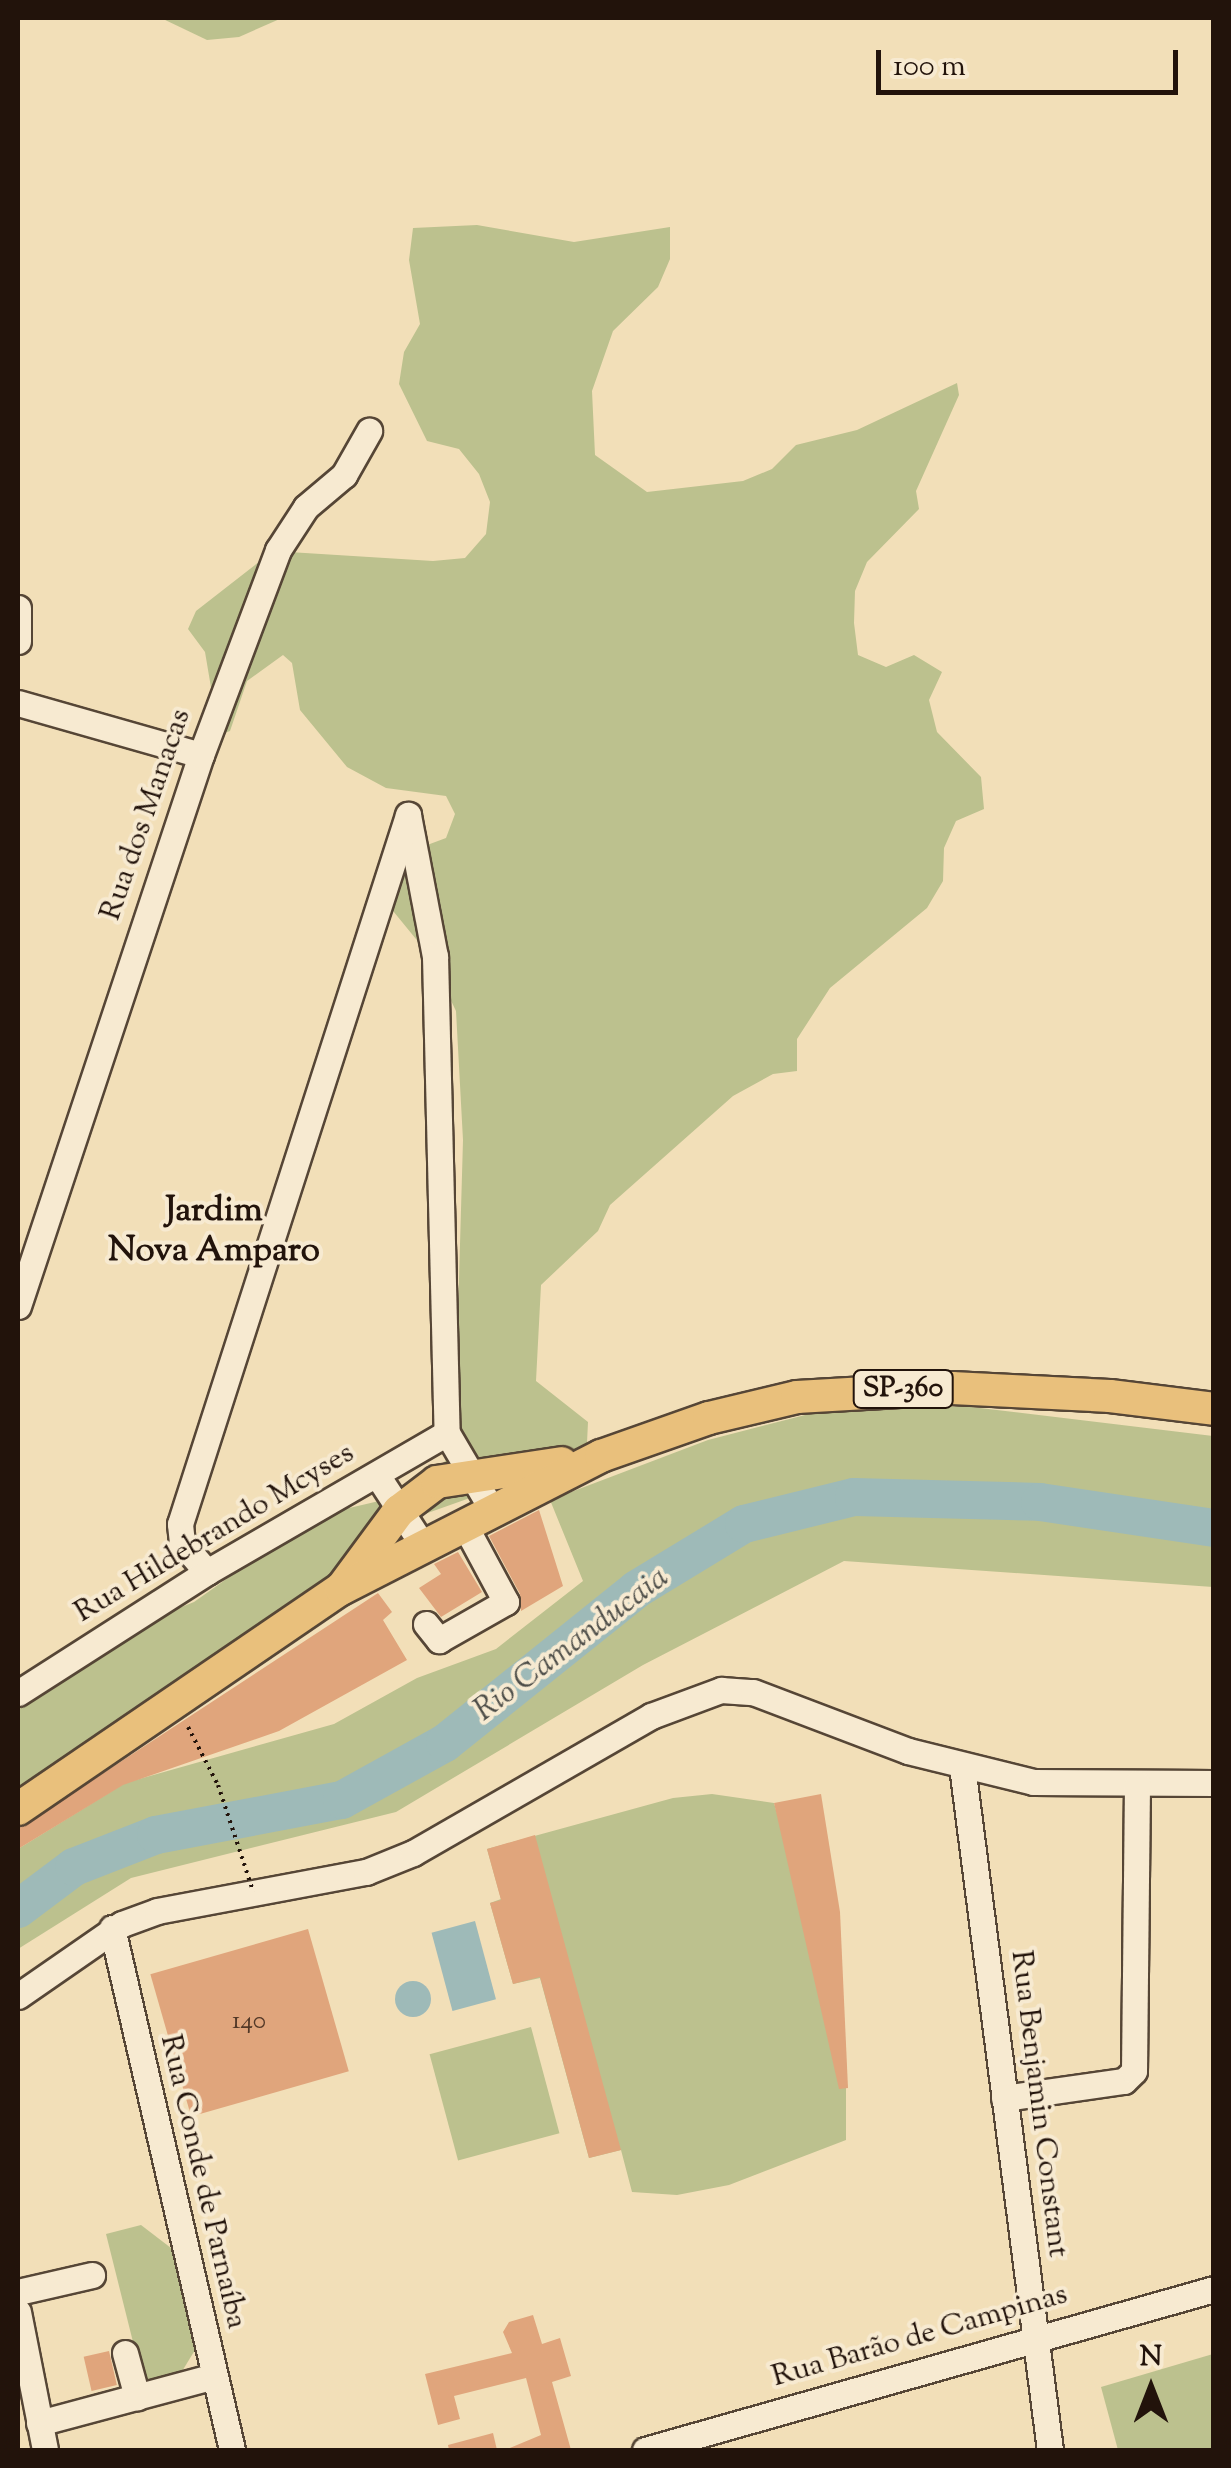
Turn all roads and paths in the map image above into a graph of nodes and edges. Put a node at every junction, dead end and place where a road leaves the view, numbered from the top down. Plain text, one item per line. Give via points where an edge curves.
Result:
1 (369, 431) dead end
2 (18, 608) edge
3 (18, 641) edge
4 (18, 703) edge
5 (201, 754) junction
6 (26, 1244) edge
7 (18, 1306) edge
8 (1214, 1409) edge
9 (447, 1433) junction
10 (601, 1456) junction
11 (471, 1473) junction
12 (377, 1475) junction
13 (399, 1511) junction
14 (478, 1516) junction
15 (424, 1547) junction
16 (207, 1572) junction
17 (341, 1589) junction
18 (426, 1624) dead end
19 (18, 1693) edge
20 (176, 1702) junction
21 (962, 1766) junction
22 (1137, 1783) junction
23 (1214, 1783) edge
24 (18, 1809) edge
25 (266, 1875) dead end
26 (229, 1882) dead end
27 (254, 1891) dead end
28 (112, 1928) junction
29 (18, 1996) edge
30 (1004, 2098) junction
31 (92, 2275) dead end
32 (1214, 2288) edge
33 (18, 2292) edge
34 (18, 2312) edge
35 (1035, 2337) junction
36 (125, 2353) dead end
37 (214, 2376) junction
38 (137, 2397) junction
39 (39, 2423) junction
40 (44, 2450) edge
41 (232, 2450) edge
42 (645, 2450) edge
43 (1050, 2450) edge

1 - 5 street, Rua dos Manacas via 344,475 306,507 278,550
2 - 3 street
4 - 5 street
5 - 6 street, Rua dos Manacas
6 - 7 street, Rua dos Manacas
8 - 10 main road, SP-360 via 1038,1390 876,1389 796,1397 709,1418
9 - 11 street
9 - 12 street, Rua Hildebrando Mcyses
9 - 16 street via 435,956 408,815 180,1524 182,1544
10 - 11 main road, SP-360
10 - 14 main road, SP-360
11 - 13 main road, SP-360 via 438,1482
11 - 14 street
12 - 13 street
12 - 16 street, Rua Hildebrando Mcyses
13 - 15 street
13 - 17 main road, SP-360
14 - 15 main road, SP-360
14 - 18 street via 506,1602 439,1640
15 - 17 main road, SP-360
16 - 19 street, Rua Hildebrando Mcyses
17 - 20 main road, SP-360
20 - 24 main road, SP-360
20 - 27 path, bridge via 218,1785
21 - 22 street via 1032,1782
21 - 28 street via 753,1692 721,1690 668,1707 366,1872 157,1911
21 - 30 street, Rua Benjamin Constant
22 - 23 street
22 - 30 street via 1134,2071 1124,2081
25 - 26 path
28 - 29 street
28 - 37 street, Rua Conde de Parnaíba
30 - 35 street, Rua Benjamin Constant
31 - 33 street
32 - 35 street, Rua Barão de Campinas
34 - 39 street
35 - 42 street, Rua Barão de Campinas
35 - 43 street, Rua Benjamin Constant
36 - 38 street
37 - 38 street
37 - 41 street, Rua Conde de Parnaíba
38 - 39 street
39 - 40 street

